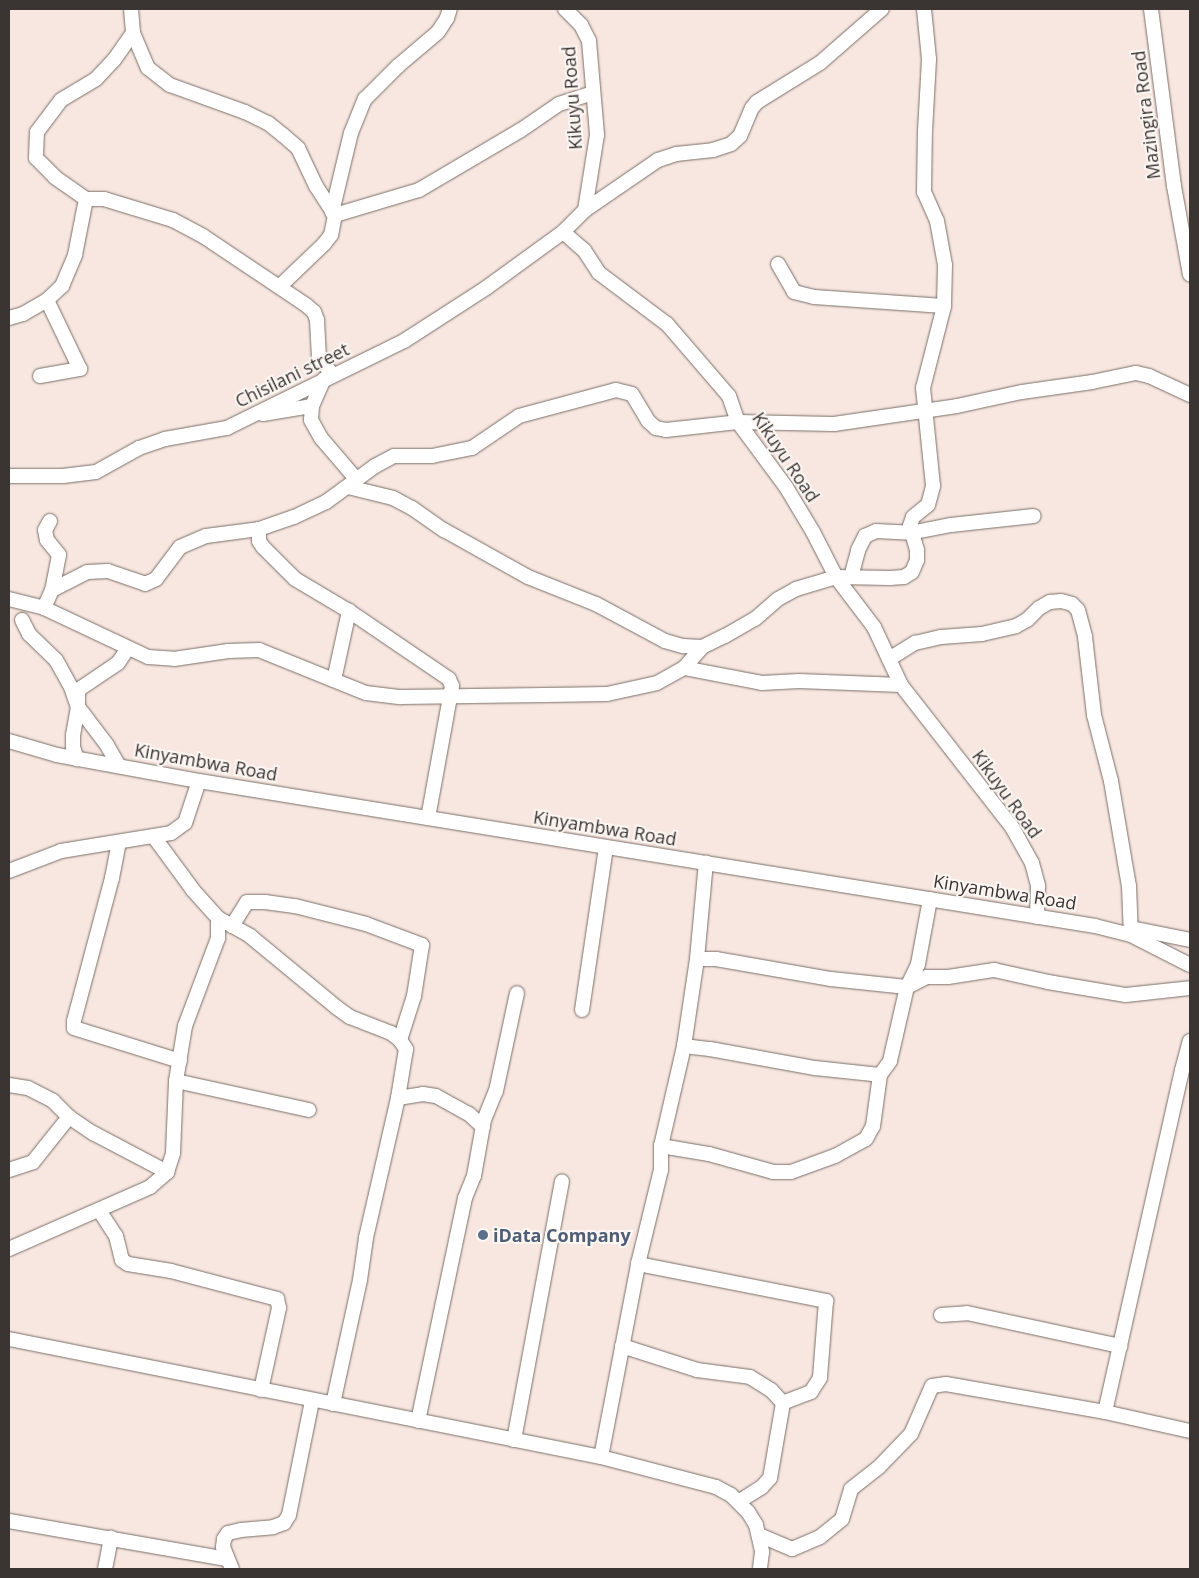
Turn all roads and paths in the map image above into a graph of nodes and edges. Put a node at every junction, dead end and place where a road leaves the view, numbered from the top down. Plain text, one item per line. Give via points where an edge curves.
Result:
1 (131, 9) edge
2 (450, 9) edge
3 (565, 9) edge
4 (882, 9) edge
5 (924, 9) edge
6 (1151, 9) edge
7 (133, 33) junction
8 (593, 93) junction
9 (86, 199) junction
10 (585, 210) junction
11 (333, 214) junction
12 (563, 232) junction
13 (778, 264) dead end
14 (1190, 275) edge
15 (280, 286) junction
16 (47, 300) junction
17 (944, 306) junction
18 (9, 318) edge
19 (40, 376) dead end
20 (329, 377) junction
21 (1190, 395) edge
22 (312, 406) junction
23 (926, 411) junction
24 (255, 414) junction
25 (738, 422) junction
26 (9, 476) edge
27 (352, 483) junction
28 (1034, 516) dead end
29 (50, 521) dead end
30 (260, 529) junction
31 (910, 533) junction
32 (836, 577) junction
33 (851, 577) junction
34 (52, 590) junction
35 (9, 599) edge
36 (44, 608) junction
37 (349, 611) junction
38 (22, 620) dead end
39 (702, 647) junction
40 (128, 648) junction
41 (889, 659) junction
42 (684, 668) junction
43 (334, 680) junction
44 (901, 685) junction
45 (450, 697) junction
46 (78, 707) junction
47 (9, 741) edge
48 (78, 758) junction
49 (119, 766) junction
50 (199, 781) junction
51 (428, 818) junction
52 (154, 836) junction
53 (119, 842) junction
54 (606, 848) junction
55 (706, 862) junction
56 (9, 871) edge
57 (930, 899) junction
58 (1036, 917) junction
59 (218, 918) junction
60 (232, 926) junction
61 (1131, 931) junction
62 (1190, 940) edge
63 (697, 960) junction
64 (1190, 965) edge
65 (907, 987) junction
66 (1190, 988) edge
67 (517, 993) dead end
68 (582, 1010) dead end
69 (400, 1040) junction
70 (1190, 1042) edge
71 (684, 1046) junction
72 (180, 1061) junction
73 (880, 1075) junction
74 (176, 1081) junction
75 (9, 1085) edge
76 (398, 1098) junction
77 (309, 1110) dead end
78 (69, 1117) junction
79 (483, 1127) junction
80 (661, 1146) junction
81 (9, 1170) edge
82 (167, 1172) junction
83 (562, 1181) dead end
84 (99, 1210) junction
85 (9, 1249) edge
86 (638, 1264) junction
87 (941, 1315) dead end
88 (9, 1339) edge
89 (622, 1346) junction
90 (1120, 1346) junction
91 (261, 1390) junction
92 (312, 1401) junction
93 (783, 1403) junction
94 (333, 1404) junction
95 (1105, 1412) junction
96 (418, 1421) junction
97 (1190, 1432) edge
98 (514, 1440) junction
99 (601, 1457) junction
100 (738, 1502) junction
101 (9, 1521) edge
102 (759, 1535) junction
103 (111, 1538) junction
104 (230, 1564) edge
105 (106, 1569) edge
106 (760, 1569) edge

1 - 7 street
2 - 11 street via 438,32 366,99 352,134
3 - 8 street, Kikuyu Road via 581,25 589,41
4 - 10 street via 820,63 757,102 740,136 731,144 658,160
5 - 17 street via 929,60 924,192 937,221 945,265
6 - 14 street, Mazingira Road via 1174,186
7 - 9 street via 114,60 96,78 61,100 36,132 36,158 55,177
7 - 11 street via 148,68 170,85 268,123 298,148
8 - 10 street, Kikuyu Road via 597,135
8 - 11 street via 558,104 521,130 419,190
9 - 15 street via 104,198 173,220
9 - 16 street via 75,255 62,286
10 - 12 street
11 - 15 street via 331,235
12 - 20 street, Chisilani street via 486,288 404,341
12 - 25 street, Kikuyu Road via 584,250 599,273 672,330 729,396
13 - 17 street via 794,292 814,297
15 - 20 street via 314,312 319,358
16 - 18 street
16 - 19 street via 80,368
17 - 23 street via 924,388
20 - 22 street
20 - 24 street, Chisilani street
21 - 23 street via 1136,373
22 - 24 street via 281,413
22 - 27 street via 311,420 315,428
23 - 25 street via 834,424
23 - 31 street via 933,486 928,505 911,521
24 - 26 street, Chisilani street via 227,428 165,439 140,448 96,472 64,476
25 - 27 street via 666,430 656,428 632,394 616,390 519,416 472,448 432,456 394,456
25 - 32 street, Kikuyu Road via 786,487
27 - 30 street via 326,502 294,518
27 - 39 street via 412,508 444,530 528,577 596,604 665,641
28 - 31 street
29 - 34 street via 45,530 47,540 59,555
30 - 34 street via 206,536 180,547 156,579 146,584 108,571 87,572
30 - 37 street via 259,541 263,547 295,579
31 - 33 street via 876,531 865,536
31 - 33 street via 917,560 912,572 904,577
32 - 33 street
32 - 39 street via 796,589 754,618
32 - 41 street, Kikuyu Road via 874,627
34 - 36 street
35 - 36 street
36 - 40 street
37 - 43 street
37 - 45 street via 449,679 452,686
38 - 46 street via 29,634 56,660
39 - 42 street
40 - 43 street via 148,657 174,659 259,650
40 - 46 street via 118,663 78,690
41 - 44 street, Kikuyu Road
41 - 61 street via 914,644 1016,626 1050,602 1072,604 1078,610 1085,637 1094,715 1111,781 1129,886
42 - 44 street via 762,683 816,681
42 - 45 street via 657,683 608,694
43 - 45 street via 366,693
44 - 58 street, Kikuyu Road via 1012,827 1032,863 1038,886
45 - 51 street
46 - 48 street via 73,735 73,747
46 - 49 street
47 - 48 street, Kinyambwa Road
48 - 49 street, Kinyambwa Road
49 - 50 street, Kinyambwa Road
50 - 51 street, Kinyambwa Road
50 - 52 street via 185,823 171,833
51 - 54 street, Kinyambwa Road
52 - 53 street
52 - 59 street
53 - 56 street via 61,851
53 - 72 street via 74,1028
54 - 55 street, Kinyambwa Road
54 - 68 street
55 - 57 street, Kinyambwa Road
55 - 63 street
57 - 58 street, Kinyambwa Road
57 - 65 street via 918,964
58 - 61 street, Kinyambwa Road
59 - 60 street
59 - 72 street via 218,938 184,1026
60 - 69 street via 250,936 336,1008 350,1017 391,1032
60 - 69 street via 246,902 265,902 366,924 422,945 414,996
61 - 62 street
61 - 64 street, Kinyambwa Road
63 - 65 street via 716,959 831,979
63 - 71 street
65 - 66 street via 927,977 994,970 1126,995
65 - 73 street via 894,1050
67 - 79 street via 496,1091
69 - 76 street via 406,1050
70 - 90 street
71 - 73 street via 815,1068
71 - 80 street
72 - 74 street
73 - 80 street via 873,1126 866,1139 835,1156 791,1172 773,1172 702,1152
74 - 77 street
74 - 82 street via 173,1153
75 - 78 street via 28,1088 53,1101
76 - 79 street via 423,1094 436,1096 469,1114
76 - 94 street
78 - 81 street via 33,1162
78 - 82 street
79 - 96 street
80 - 86 street via 661,1170
82 - 84 street via 150,1187
83 - 98 street
84 - 85 street
84 - 91 street via 116,1236 122,1260 128,1264 171,1271 277,1299 279,1308
86 - 89 street
86 - 93 street via 826,1301 820,1378 811,1392
87 - 90 street via 967,1313
88 - 91 street
89 - 93 street via 697,1370 750,1377 771,1390
89 - 99 street
90 - 95 street
91 - 92 street
92 - 94 street
92 - 104 street via 289,1515 284,1523 273,1527 228,1533 222,1546
93 - 100 street via 770,1478 762,1488
94 - 96 street
95 - 97 street
95 - 102 street via 946,1384 932,1386 911,1434 879,1467 851,1489 842,1518 820,1537 792,1549
96 - 98 street
98 - 99 street
99 - 100 street via 716,1487
100 - 102 street via 748,1512
101 - 103 street
102 - 106 street
103 - 104 street
103 - 105 street

